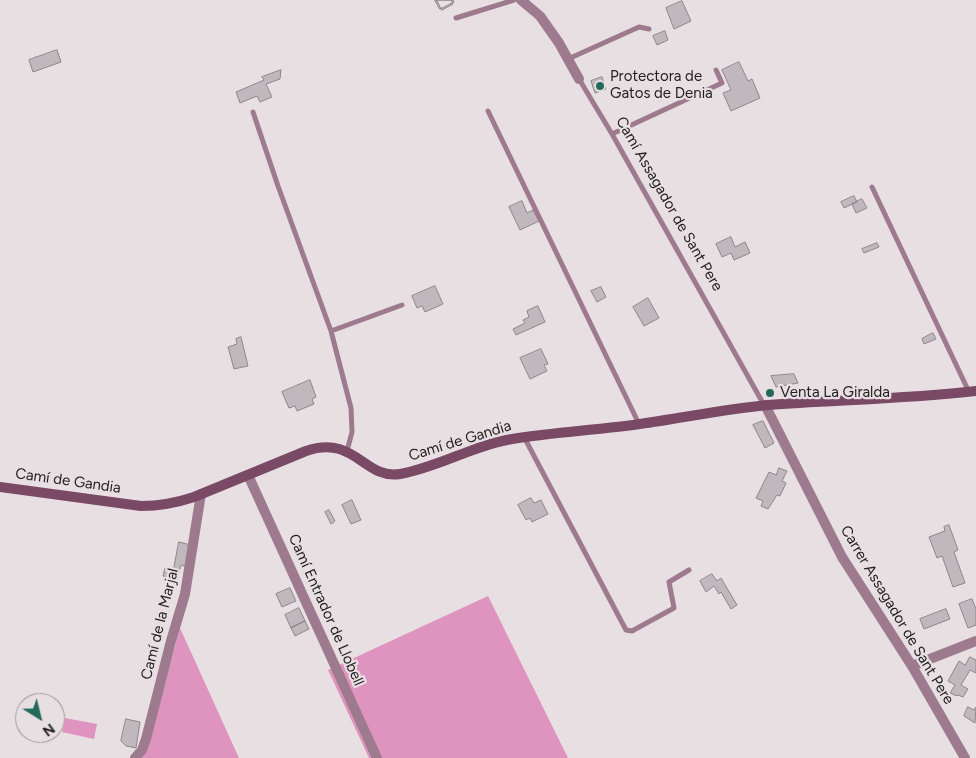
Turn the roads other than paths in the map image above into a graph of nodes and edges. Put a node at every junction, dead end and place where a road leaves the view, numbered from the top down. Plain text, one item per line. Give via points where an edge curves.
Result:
1 (514, 0) edge
2 (521, 0) edge
3 (456, 18) dead end
4 (648, 29) dead end
5 (568, 59) junction
6 (716, 70) dead end
7 (578, 79) joint
8 (488, 111) dead end
9 (253, 112) dead end
10 (612, 134) junction
11 (872, 187) dead end
12 (402, 305) dead end
13 (331, 331) junction
14 (972, 392) edge
15 (765, 406) junction
16 (639, 424) junction
17 (524, 437) junction
18 (347, 451) junction
19 (248, 475) junction
20 (0, 487) edge
21 (201, 494) junction
22 (689, 570) dead end
23 (976, 641) edge
24 (912, 666) junction
25 (135, 758) edge
26 (377, 758) edge
27 (965, 758) edge

1 - 3 lane
2 - 5 street, Camí Assagador de Sant Pere via 540,16
4 - 5 lane via 639,27
5 - 7 street, Camí Assagador de Sant Pere
6 - 10 lane via 722,83
7 - 10 lane, Camí Assagador de Sant Pere
8 - 16 lane
9 - 13 lane
10 - 15 lane, Camí Assagador de Sant Pere
11 - 14 lane
12 - 13 lane
13 - 18 lane via 352,408 352,432
14 - 15 main road, Camí de Gandia
15 - 16 main road, Camí de Gandia
15 - 24 street, Carrer Assagador de Sant Pere via 842,557
16 - 17 main road, Camí de Gandia
17 - 18 main road, Camí de Gandia via 491,444 397,474 380,471
17 - 22 lane via 626,630 632,631 674,608 669,582
18 - 19 main road, Camí de Gandia via 316,447
19 - 21 main road, Camí de Gandia
19 - 26 street, Camí Entrador de Llobell
20 - 21 main road, Camí de Gandia via 141,506 167,505
21 - 25 street, Camí de la Marjal via 185,594 146,739
23 - 24 street
24 - 27 street, Carrer Assagador de Sant Pere

